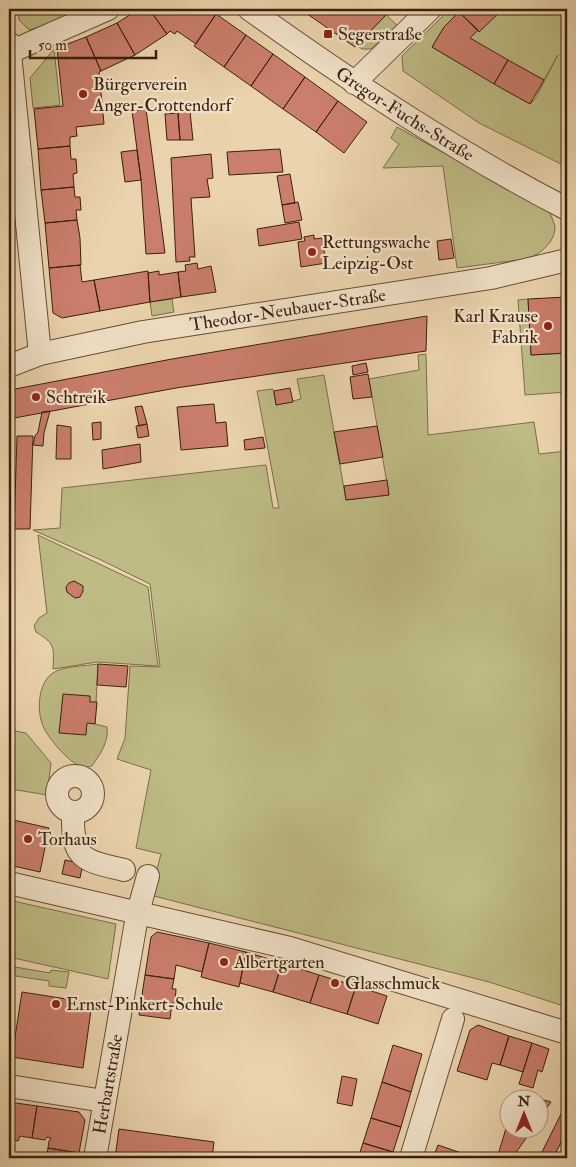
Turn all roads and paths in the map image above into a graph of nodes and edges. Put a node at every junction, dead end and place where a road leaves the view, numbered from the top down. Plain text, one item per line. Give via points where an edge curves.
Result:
1 (108, 9) edge
2 (249, 9) edge
3 (430, 9) edge
4 (9, 47) edge
5 (354, 83) junction
6 (11, 100) edge
7 (567, 208) edge
8 (567, 260) edge
9 (40, 354) junction
10 (9, 366) edge
11 (73, 812) dead end
12 (124, 870) dead end
13 (148, 876) dead end
14 (9, 884) edge
15 (137, 917) junction
16 (453, 1019) dead end
17 (567, 1033) edge
18 (9, 1086) edge
19 (104, 1101) junction
20 (95, 1158) edge
21 (411, 1158) edge

1 - 4 street
2 - 5 street, Gregor-Fuchs-Straße
3 - 5 street
4 - 6 street
5 - 7 street, Gregor-Fuchs-Straße via 480,162
6 - 9 street
8 - 9 street, Theodor-Neubauer-Straße via 491,278 144,332
9 - 10 street, Theodor-Neubauer-Straße
11 - 12 street via 73,834 78,852 90,862
13 - 15 street, Herbartstraße
14 - 15 street
15 - 17 street via 290,948
15 - 19 street, Herbartstraße
16 - 21 street
18 - 19 street
19 - 20 street, Herbartstraße

